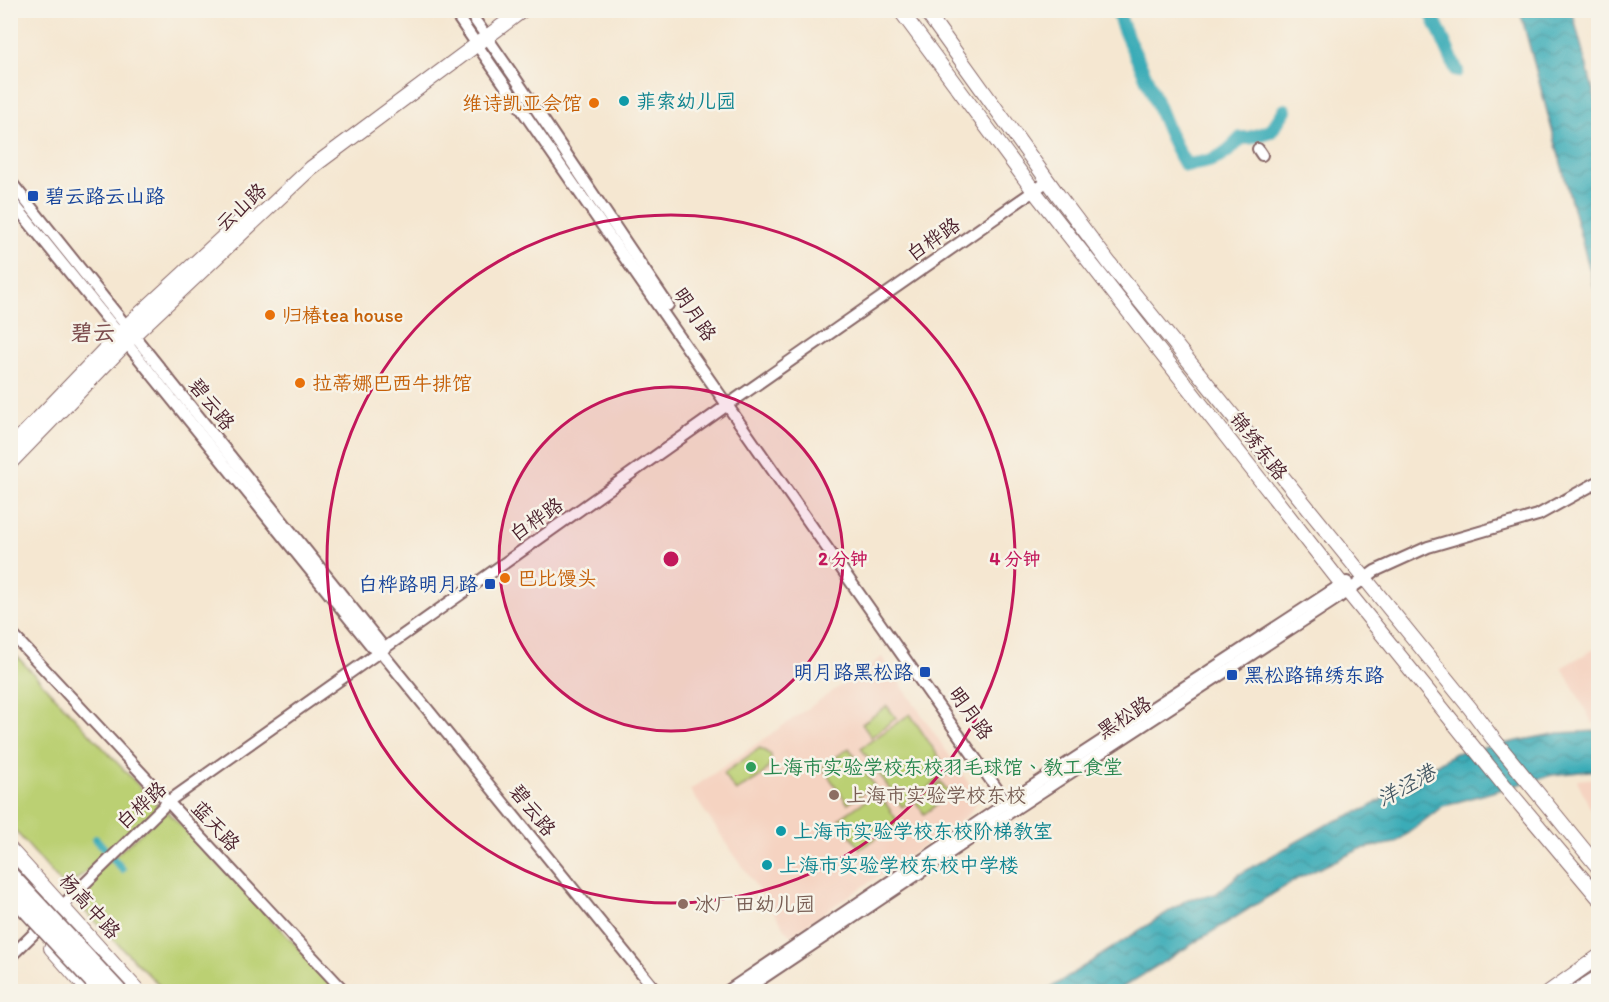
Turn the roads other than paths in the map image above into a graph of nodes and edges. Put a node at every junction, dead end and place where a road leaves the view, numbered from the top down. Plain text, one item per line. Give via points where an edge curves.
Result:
1 (453, 10) edge
2 (468, 10) edge
3 (507, 10) edge
4 (523, 10) edge
5 (900, 10) edge
6 (925, 10) edge
7 (479, 37) junction
8 (10, 181) edge
9 (1048, 181) junction
10 (1034, 191) junction
11 (10, 199) edge
12 (127, 334) junction
13 (730, 403) junction
14 (10, 448) edge
15 (10, 463) edge
16 (1599, 482) edge
17 (1370, 574) junction
18 (1345, 588) junction
19 (10, 632) edge
20 (381, 652) junction
21 (169, 801) junction
22 (1011, 804) junction
23 (10, 849) edge
24 (10, 865) edge
25 (1599, 867) edge
26 (10, 874) edge
27 (10, 893) edge
28 (1599, 897) edge
29 (57, 910) junction
30 (36, 931) junction
31 (1598, 956) edge
32 (10, 957) edge
33 (1599, 978) edge
34 (90, 992) edge
35 (102, 992) edge
36 (120, 992) edge
37 (128, 992) edge
38 (140, 992) edge
39 (345, 992) edge
40 (657, 992) edge
41 (726, 992) edge
42 (742, 992) edge
43 (1549, 992) edge
44 (1576, 992) edge

1 - 7 street, 明月路
2 - 7 street, 明月路
3 - 7 main road, 云山路
4 - 7 main road, 云山路
5 - 10 main road, 锦绣东路
6 - 9 main road, 锦绣东路
7 - 12 main road, 云山路 via 311,168
7 - 13 street, 明月路
8 - 12 street, 碧云路
9 - 10 street, 白桦路
9 - 17 main road, 锦绣东路 via 1118,273
10 - 13 street, 白桦路
10 - 18 main road, 锦绣东路
11 - 12 street, 碧云路
12 - 14 main road, 云山路
12 - 15 main road, 云山路
12 - 20 street, 碧云路 via 381,644
13 - 20 street, 白桦路
13 - 22 street, 明月路 via 816,534
16 - 17 street via 1538,515 1428,547
17 - 18 street
17 - 25 main road, 锦绣东路 via 1491,736
18 - 22 street
18 - 28 main road, 锦绣东路
19 - 21 street, 蓝天路
20 - 21 street, 白桦路
20 - 40 street, 碧云路
21 - 29 street, 白桦路
21 - 39 street, 蓝天路
22 - 41 street
22 - 42 street
23 - 29 main road, 杨高中路
24 - 29 main road, 杨高中路
26 - 36 highway, 杨高中路, bridge
27 - 35 highway, bridge
29 - 30 street, 白桦路
29 - 37 main road, 杨高中路
29 - 38 main road, 杨高中路
30 - 32 street, 白桦路
30 - 34 main road
31 - 43 main road
33 - 44 highway

